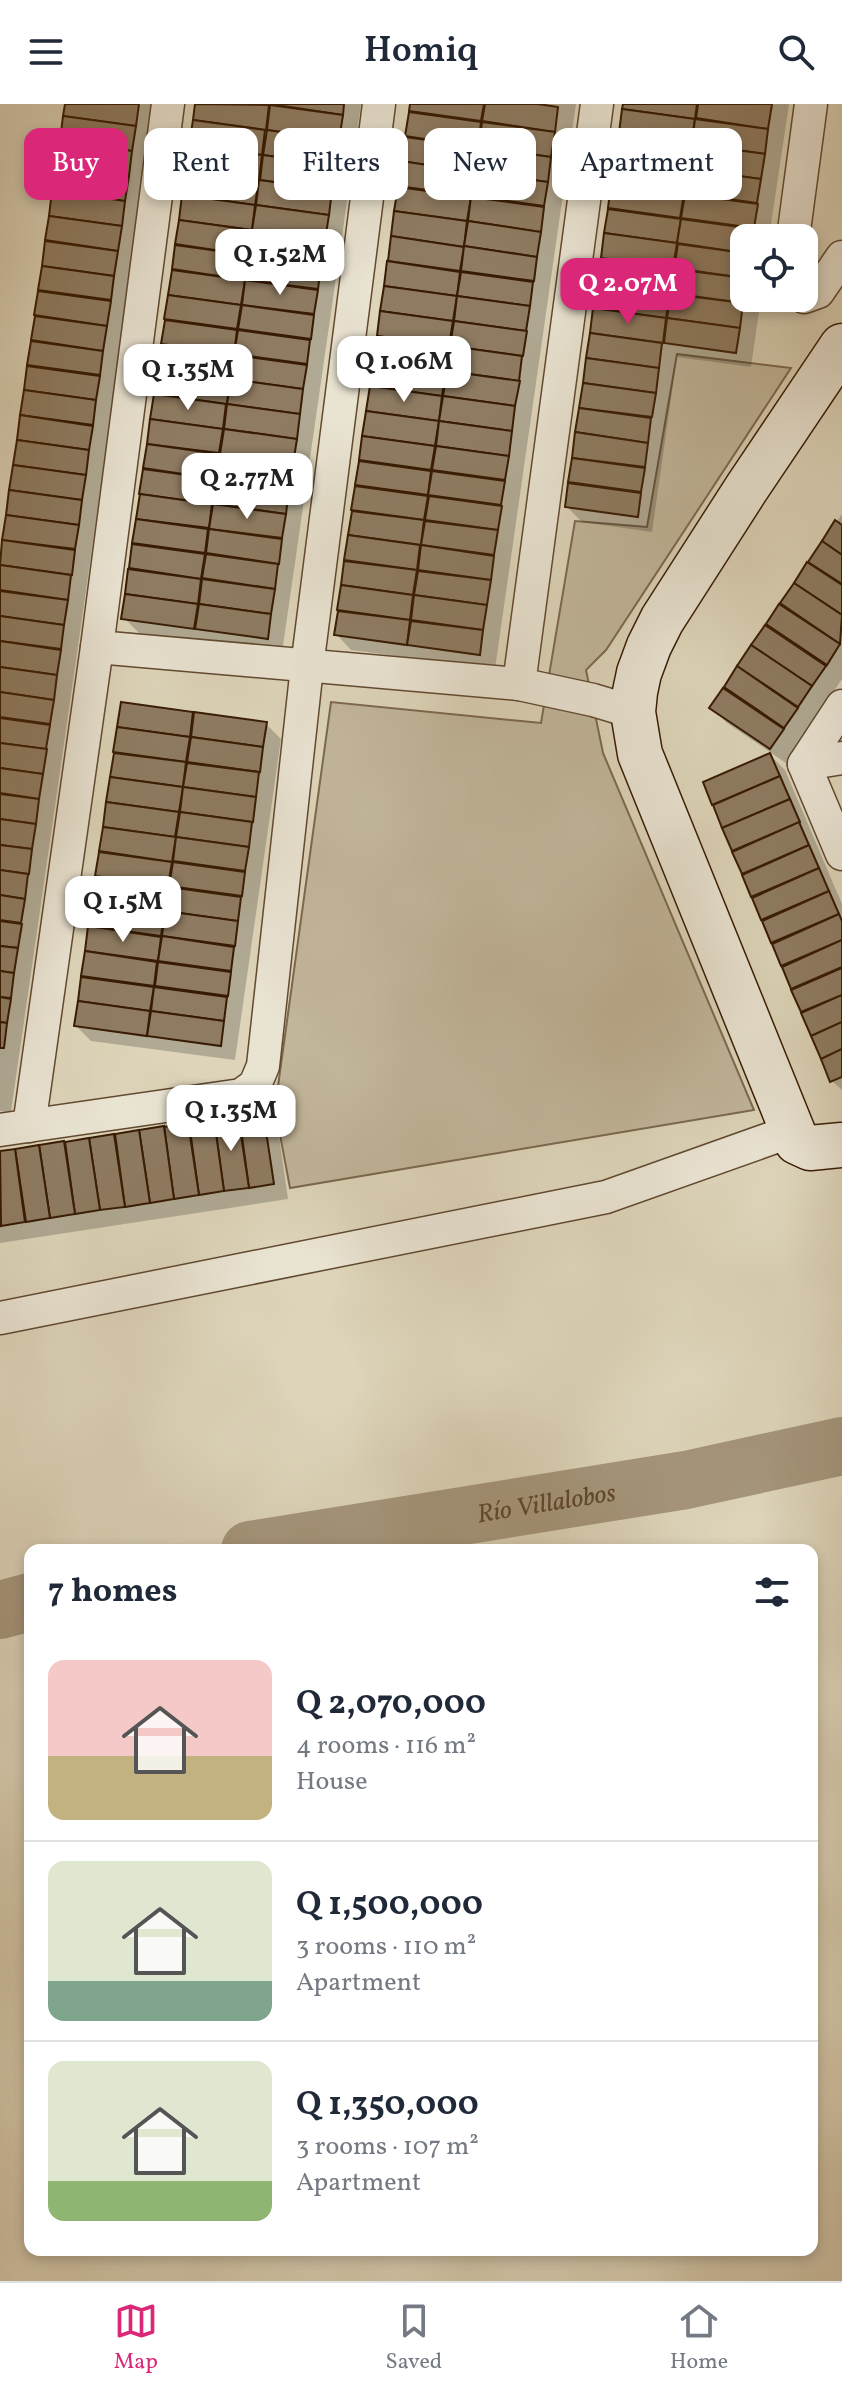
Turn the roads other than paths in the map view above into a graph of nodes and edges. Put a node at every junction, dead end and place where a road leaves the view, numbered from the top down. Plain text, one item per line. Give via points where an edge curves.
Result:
1 (168, 104) edge
2 (379, 104) edge
3 (597, 104) edge
4 (811, 104) edge
5 (795, 224) edge
6 (842, 257) edge
7 (818, 292) edge
8 (842, 346) edge
9 (97, 647) junction
10 (307, 667) junction
11 (519, 684) junction
12 (842, 706) edge
13 (633, 712) junction
14 (842, 758) edge
15 (804, 764) junction
16 (842, 854) edge
17 (14, 1128) edge
18 (792, 1131) junction
19 (842, 1145) edge
20 (0, 1318) edge

1 - 9 street
2 - 10 street
3 - 11 street
4 - 5 street
6 - 7 street
8 - 13 main road via 662,620 639,673
9 - 10 street
9 - 17 street
10 - 11 street
10 - 17 street via 263,1066 255,1085 241,1095
11 - 13 street
12 - 15 street
13 - 18 main road via 640,754
14 - 15 street
15 - 16 street
18 - 19 main road via 802,1146
18 - 20 street via 606,1197

